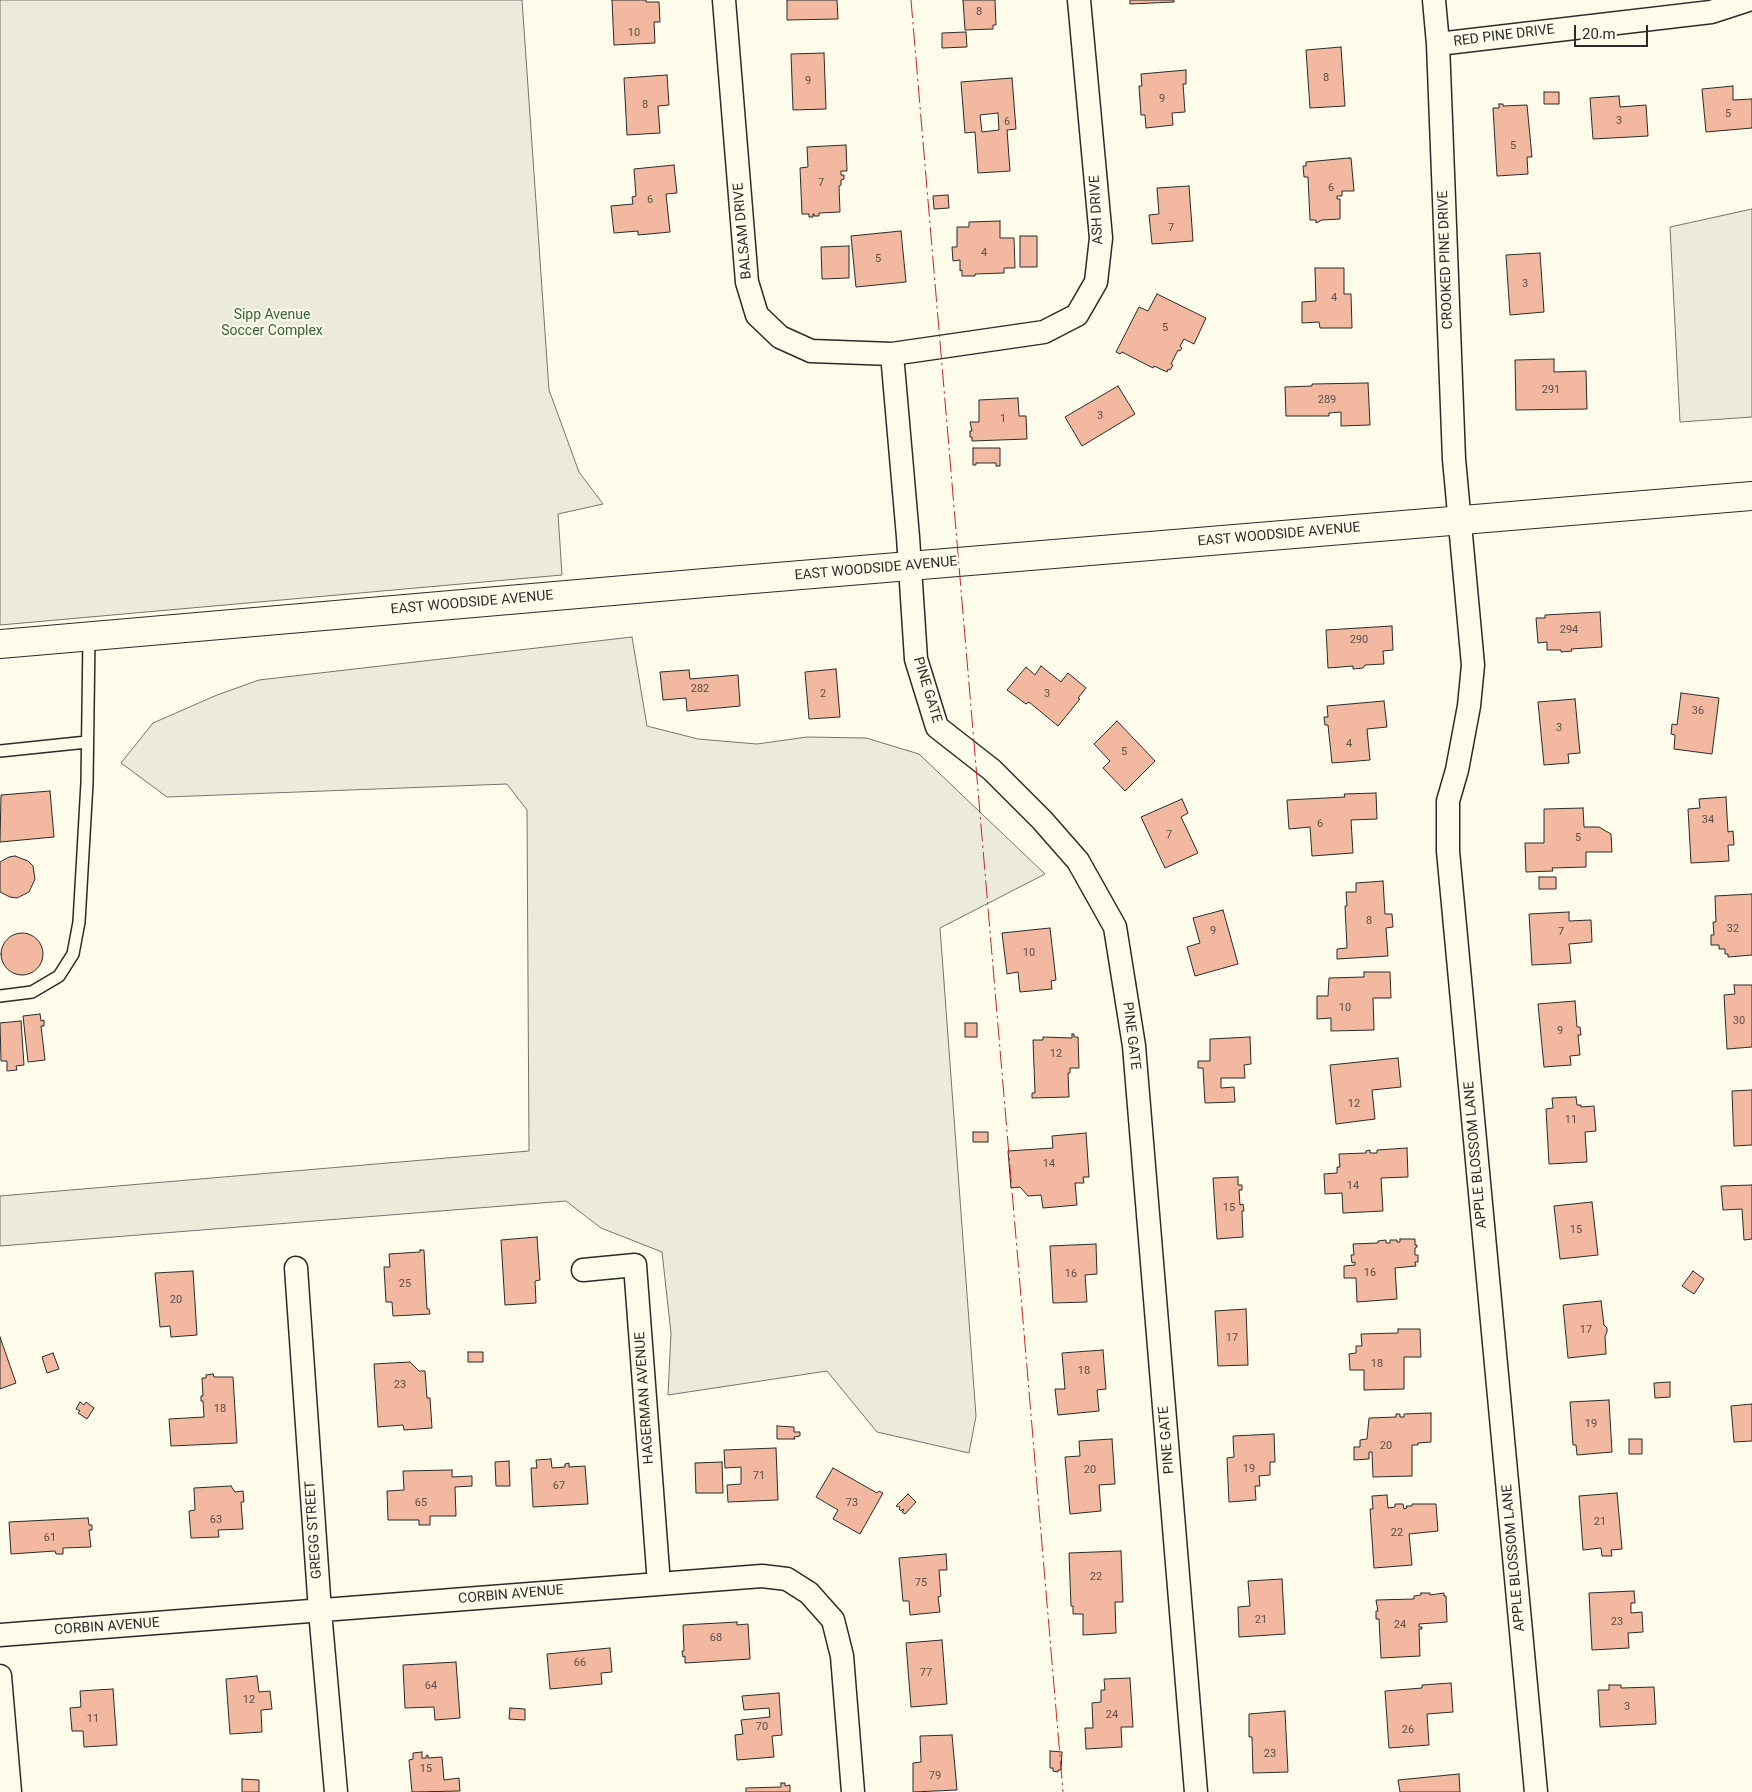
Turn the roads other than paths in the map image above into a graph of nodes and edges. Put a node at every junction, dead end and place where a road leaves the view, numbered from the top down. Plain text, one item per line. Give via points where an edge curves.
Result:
1 (724, 0) edge
2 (1079, 0) edge
3 (1434, 0) edge
4 (1748, 0) edge
5 (1438, 44) junction
6 (892, 354) junction
7 (1752, 496) edge
8 (1460, 520) junction
9 (910, 566) junction
10 (88, 637) junction
11 (0, 644) edge
12 (87, 742) junction
13 (0, 750) edge
14 (0, 996) edge
15 (296, 1268) dead end
16 (583, 1270) dead end
17 (659, 1584) junction
18 (320, 1610) junction
19 (0, 1635) edge
20 (0, 1676) edge
21 (10, 1792) edge
22 (336, 1792) edge
23 (853, 1792) edge
24 (1196, 1792) edge
25 (1536, 1792) edge

1 - 6 street, BALSAM DRIVE via 747,282 757,314 780,337 811,351
2 - 6 street, ASH DRIVE via 1101,238 1096,282 1077,314 1044,332
3 - 5 street, CROOKED PINE DRIVE
4 - 5 street, RED PINE DRIVE via 1711,12
5 - 8 street, CROOKED PINE DRIVE via 1454,459
6 - 9 street, PINE GATE
7 - 8 main road, EAST WOODSIDE AVENUE
8 - 9 main road, EAST WOODSIDE AVENUE
8 - 25 street, APPLE BLOSSOM LANE via 1474,665 1457,770 1448,801 1448,851
9 - 10 main road, EAST WOODSIDE AVENUE
9 - 24 street, PINE GATE via 916,659 937,727 992,770 1078,860 1116,927 1134,1046
10 - 11 main road, EAST WOODSIDE AVENUE
10 - 12 lane
12 - 13 lane
12 - 14 lane via 79,922 73,954 59,976 32,992
15 - 18 street, GREGG STREET
16 - 17 street, HAGERMAN AVENUE via 636,1265
17 - 18 street, CORBIN AVENUE
17 - 23 street, CORBIN AVENUE via 762,1576 787,1579 809,1593 833,1620 842,1656
18 - 19 street, CORBIN AVENUE
18 - 22 street, GREGG STREET
20 - 21 street

